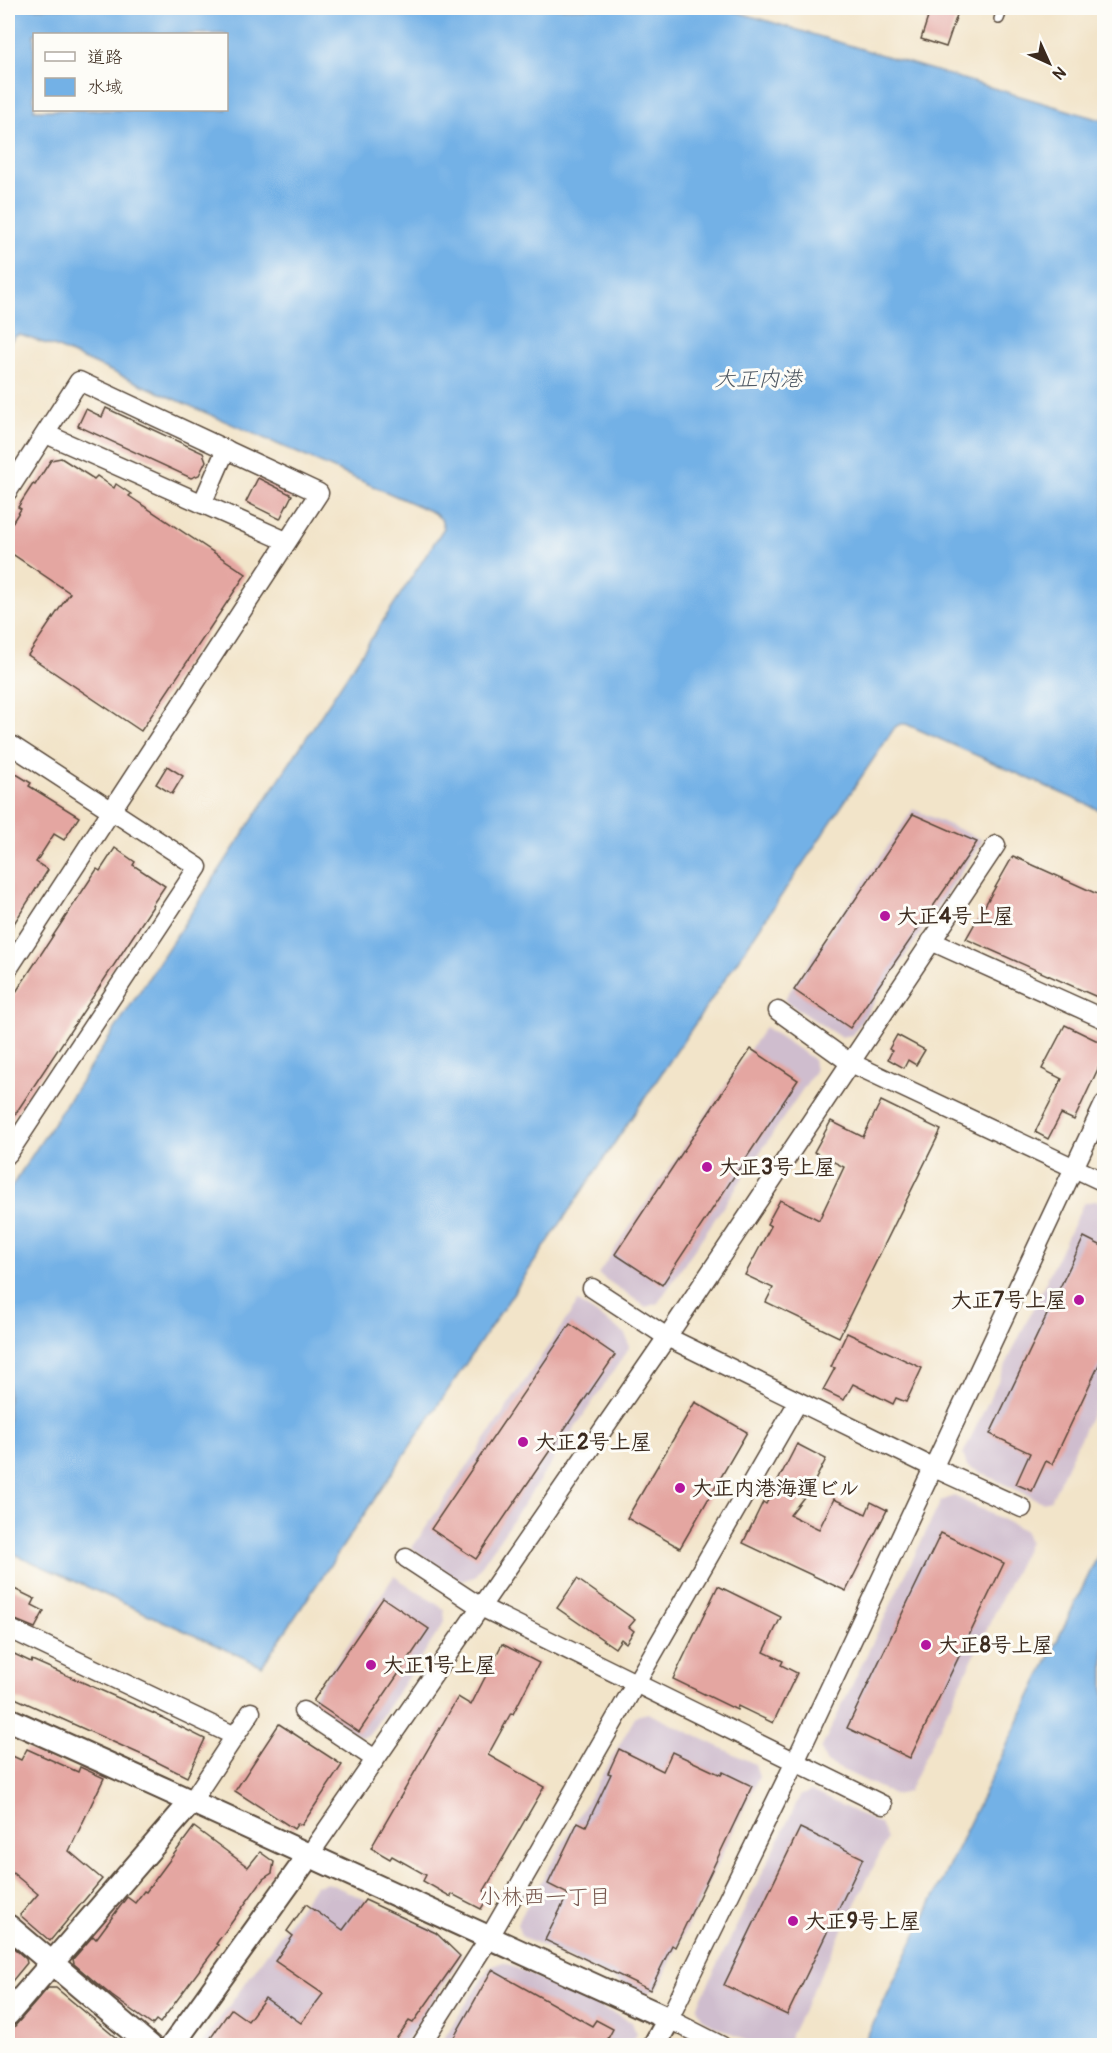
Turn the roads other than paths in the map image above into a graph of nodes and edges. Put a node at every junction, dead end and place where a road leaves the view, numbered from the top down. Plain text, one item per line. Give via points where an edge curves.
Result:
1 (1003, 8) edge
2 (999, 19) dead end
3 (46, 434) junction
4 (226, 448) junction
5 (8, 491) edge
6 (202, 504) junction
7 (286, 542) junction
8 (8, 743) edge
9 (111, 811) junction
10 (996, 845) dead end
11 (931, 941) junction
12 (8, 969) edge
13 (778, 1011) dead end
14 (1104, 1019) edge
15 (849, 1062) junction
16 (1104, 1104) edge
17 (8, 1154) edge
18 (1075, 1167) junction
19 (1104, 1182) edge
20 (592, 1288) dead end
21 (667, 1337) junction
22 (798, 1402) junction
23 (932, 1467) junction
24 (1022, 1509) dead end
25 (406, 1558) dead end
26 (480, 1606) junction
27 (8, 1628) edge
28 (634, 1683) junction
29 (303, 1711) dead end
30 (251, 1712) dead end
31 (8, 1719) edge
32 (235, 1736) junction
33 (375, 1760) junction
34 (795, 1762) junction
35 (192, 1800) junction
36 (883, 1805) dead end
37 (310, 1854) junction
38 (8, 1926) edge
39 (489, 1938) junction
40 (53, 1963) junction
41 (8, 2014) edge
42 (669, 2019) junction
43 (150, 2046) edge
44 (172, 2046) edge
45 (420, 2046) edge
46 (654, 2046) edge
47 (722, 2046) edge

1 - 2 lane
3 - 4 street via 79,381
3 - 5 street
3 - 6 street
4 - 6 street
4 - 7 street via 319,493
6 - 7 street
7 - 9 street
8 - 9 street
9 - 12 street
9 - 17 street via 198,867
10 - 11 street
11 - 14 street
11 - 15 street
13 - 15 street
15 - 18 street
15 - 21 street
16 - 18 street
18 - 19 street
18 - 23 street
20 - 21 street
21 - 22 street
21 - 26 street
22 - 23 street
22 - 28 street
23 - 24 street
23 - 34 street
25 - 26 street
26 - 28 street
26 - 33 street
27 - 32 street
28 - 34 street
28 - 39 street
29 - 33 street
30 - 32 street
31 - 35 street
32 - 35 street
33 - 37 street
34 - 36 street
34 - 42 street
35 - 37 street
35 - 40 street
37 - 39 street
37 - 44 street
38 - 40 street
39 - 42 street
39 - 45 street
40 - 41 street
40 - 43 street
42 - 46 street
42 - 47 street

